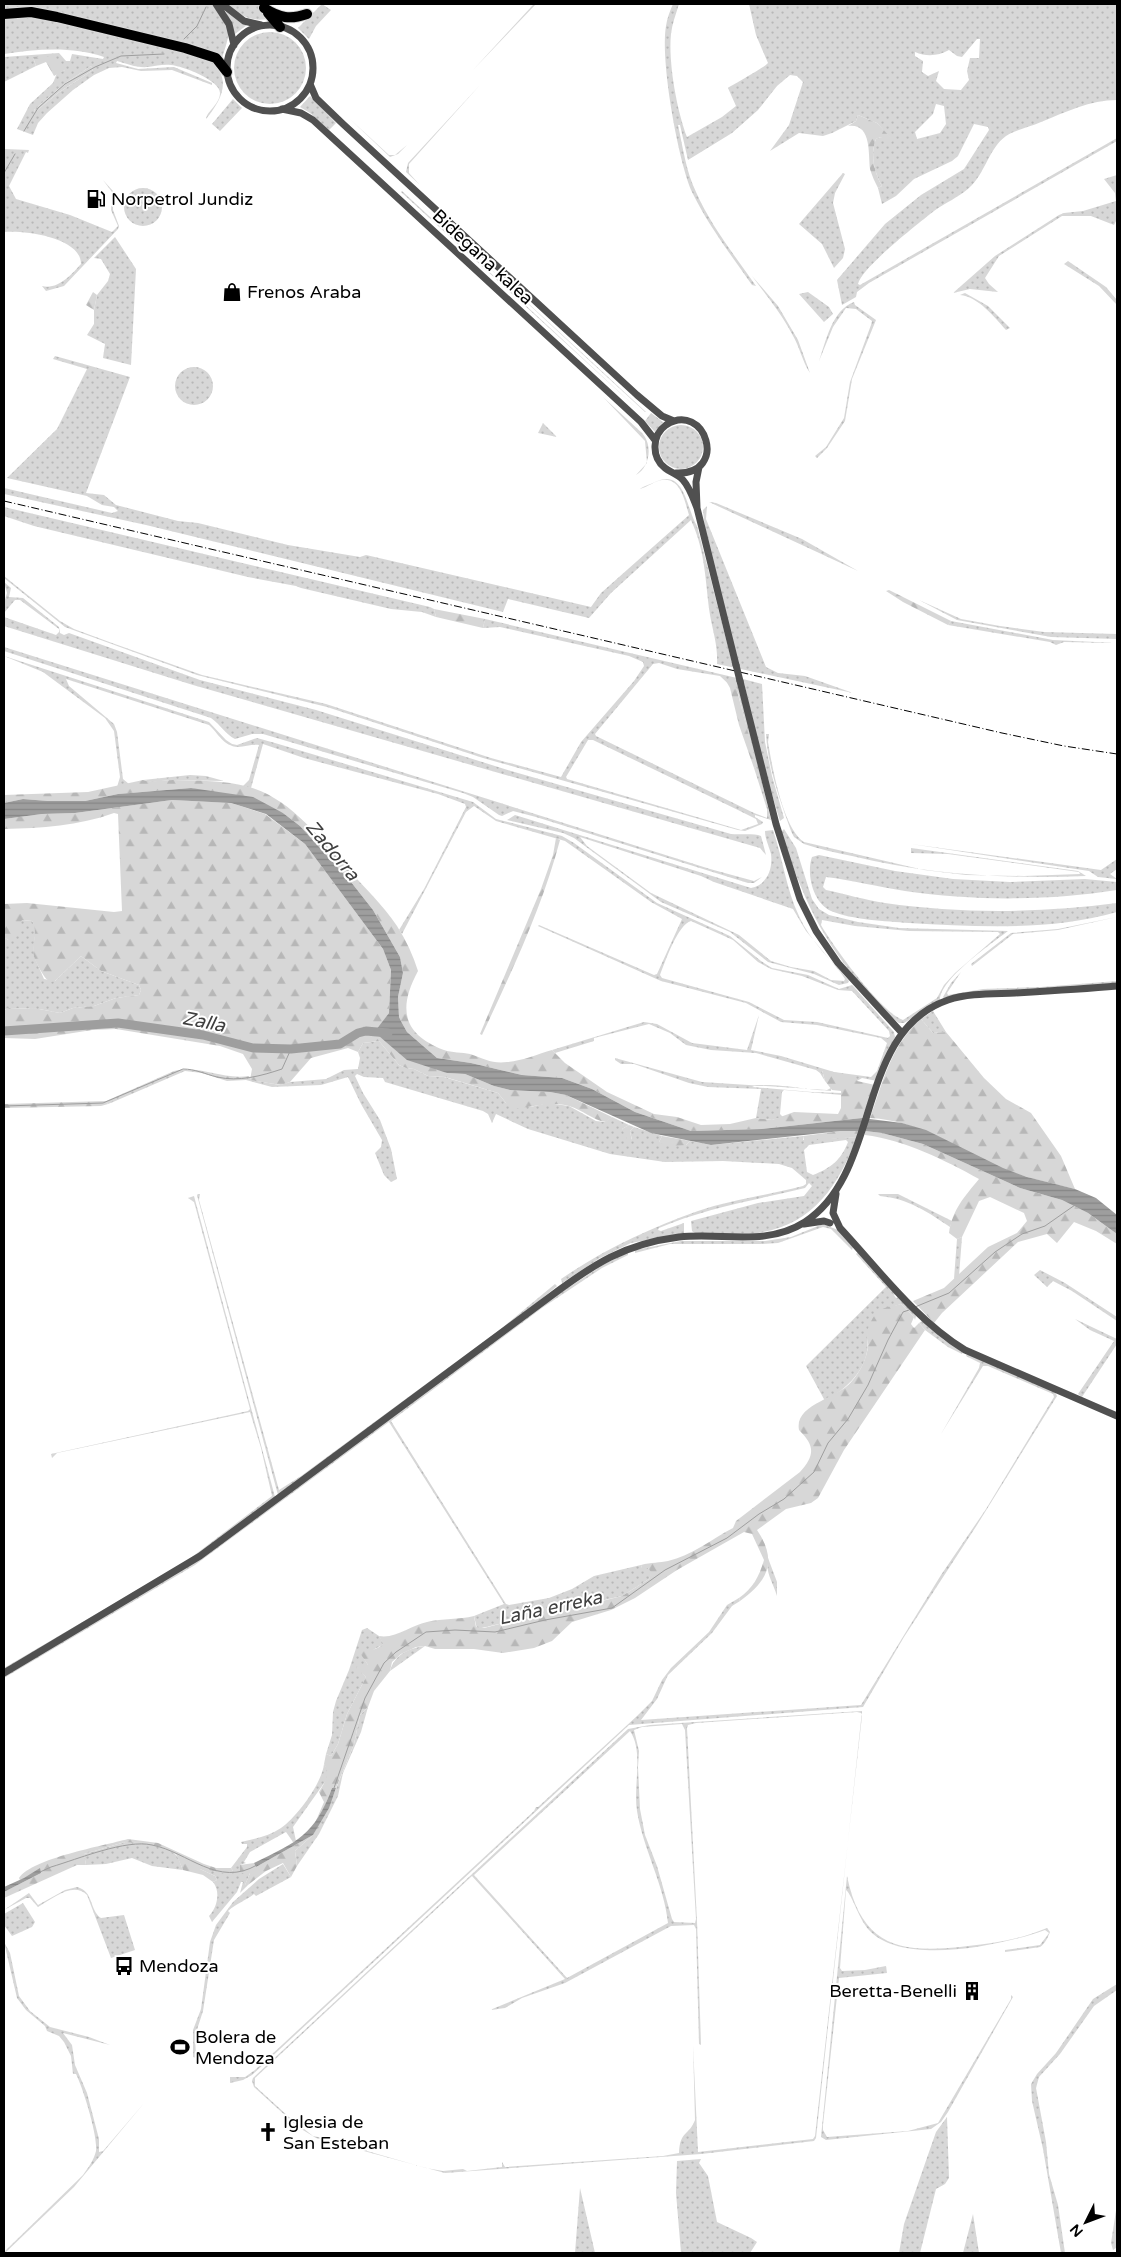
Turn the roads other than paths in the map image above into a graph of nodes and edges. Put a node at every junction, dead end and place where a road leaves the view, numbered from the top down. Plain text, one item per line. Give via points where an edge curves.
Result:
1 (216, 4) edge
2 (222, 4) edge
3 (264, 6) edge
4 (4, 14) edge
5 (307, 14) dead end
6 (264, 26) junction
7 (280, 27) junction
8 (234, 45) junction
9 (227, 72) junction
10 (310, 84) junction
11 (282, 109) junction
12 (674, 421) junction
13 (656, 440) junction
14 (699, 467) junction
15 (676, 473) junction
16 (697, 508) junction
17 (1117, 986) edge
18 (902, 1034) junction
19 (836, 1192) junction
20 (822, 1208) junction
21 (833, 1221) junction
22 (799, 1225) junction
23 (1117, 1416) edge
24 (4, 1674) edge

1 - 8 street via 229,24
2 - 6 street via 244,21
3 - 5 highway via 282,18
3 - 7 highway
4 - 9 highway via 31,12 58,17 193,50 216,58
6 - 7 street
6 - 8 street via 250,30
7 - 10 street via 294,33 308,49 312,70
8 - 9 street
9 - 11 street via 234,92 249,105 266,111
10 - 11 street via 299,100
10 - 12 street, Bidegana kalea via 316,98 350,130 637,395 662,416
11 - 13 street, Bidegana kalea via 301,113 313,120
12 - 13 street via 660,432
12 - 14 street via 692,423 705,436 707,451
13 - 15 street via 654,447 658,460 666,469
14 - 15 street
14 - 16 street
15 - 16 street via 688,487
16 - 18 street, bridge via 781,843 800,899 816,931 838,963
17 - 18 street via 962,997 934,1006
18 - 19 street via 887,1061 852,1160
19 - 20 street
19 - 21 street
20 - 21 street
20 - 22 street
21 - 22 street
21 - 23 street via 921,1316 948,1339 965,1350
22 - 24 street via 765,1237 681,1237 646,1243 604,1259 200,1556

